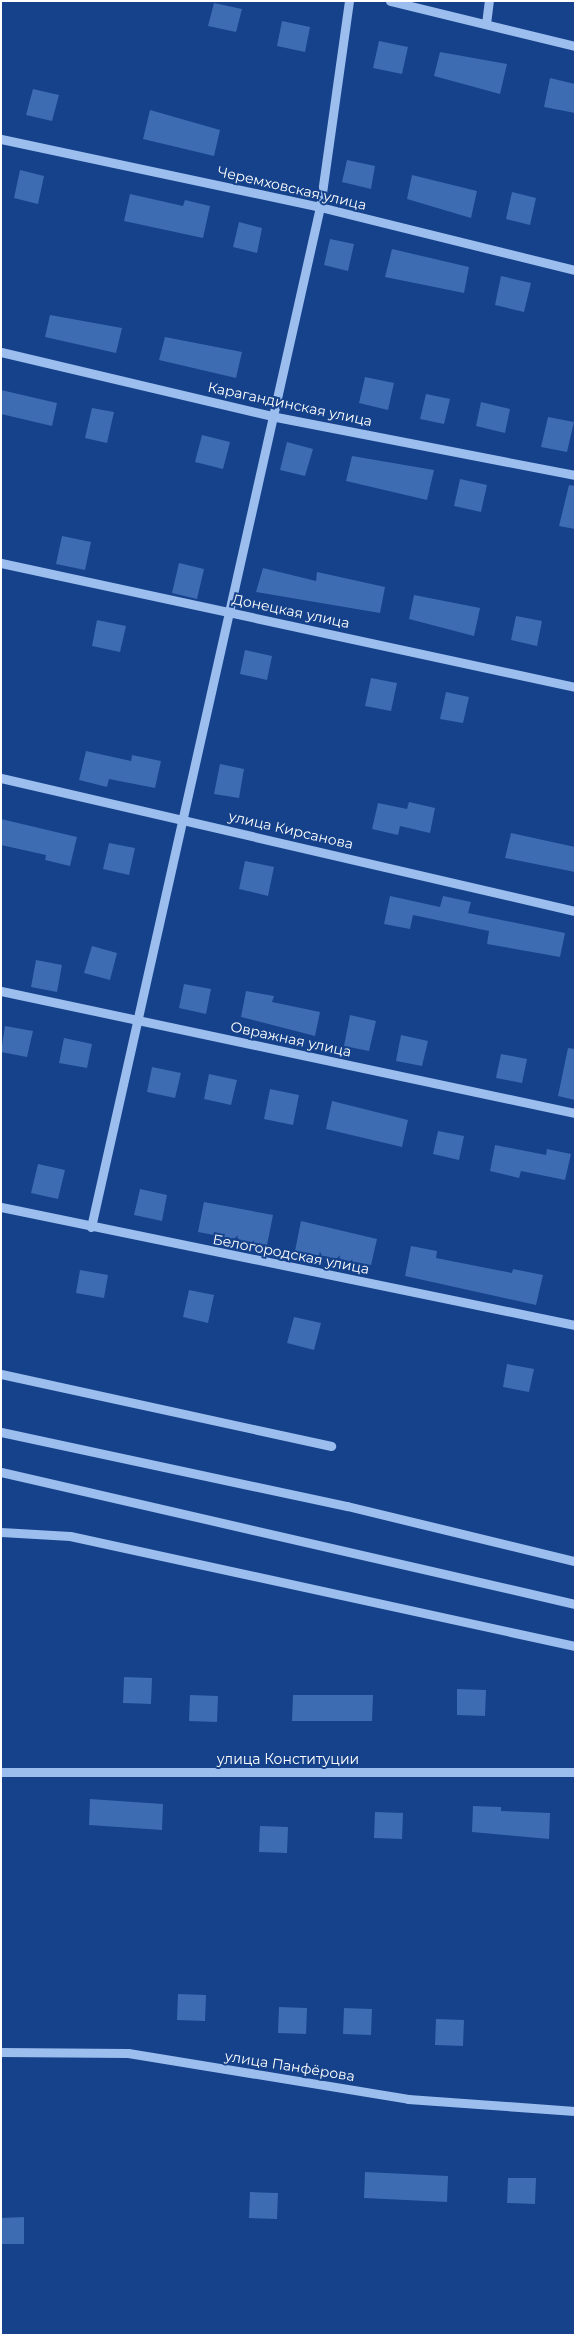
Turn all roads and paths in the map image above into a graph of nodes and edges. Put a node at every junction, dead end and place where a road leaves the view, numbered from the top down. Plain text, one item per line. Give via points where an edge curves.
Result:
1 (349, 1) edge
2 (390, 1) edge
3 (489, 1) edge
4 (486, 24) junction
5 (575, 46) edge
6 (1, 139) edge
7 (320, 207) junction
8 (575, 270) edge
9 (1, 352) edge
10 (271, 416) junction
11 (575, 476) edge
12 (1, 563) edge
13 (231, 612) junction
14 (575, 687) edge
15 (1, 778) edge
16 (184, 818) junction
17 (575, 912) edge
18 (1, 991) edge
19 (137, 1021) junction
20 (575, 1114) edge
21 (1, 1207) edge
22 (91, 1227) junction
23 (575, 1325) edge
24 (1, 1374) edge
25 (1, 1432) edge
26 (331, 1446) dead end
27 (1, 1472) edge
28 (1, 1532) edge
29 (575, 1561) edge
30 (575, 1604) edge
31 (575, 1646) edge
32 (1, 1772) edge
33 (575, 1772) edge
34 (1, 2052) edge
35 (575, 2111) edge

1 - 7 street
2 - 4 street
3 - 4 street
4 - 5 street
6 - 7 street, Черемховская улица
7 - 8 street, Черемховская улица
7 - 10 street
9 - 10 street, Карагандинская улица
10 - 11 street, Карагандинская улица
10 - 13 street
12 - 13 street, Донецкая улица
13 - 14 street, Донецкая улица
13 - 16 street
15 - 16 street, улица Кирсанова
16 - 17 street, улица Кирсанова
16 - 19 street
18 - 19 street, Овражная улица
19 - 20 street, Овражная улица
19 - 22 street
21 - 22 street, Белогородская улица
22 - 23 street, Белогородская улица
24 - 26 street
25 - 29 street via 347,1506
27 - 30 street
28 - 31 street via 70,1536
32 - 33 street, улица Конституции
34 - 35 street, улица Панфёрова via 128,2053 408,2099

